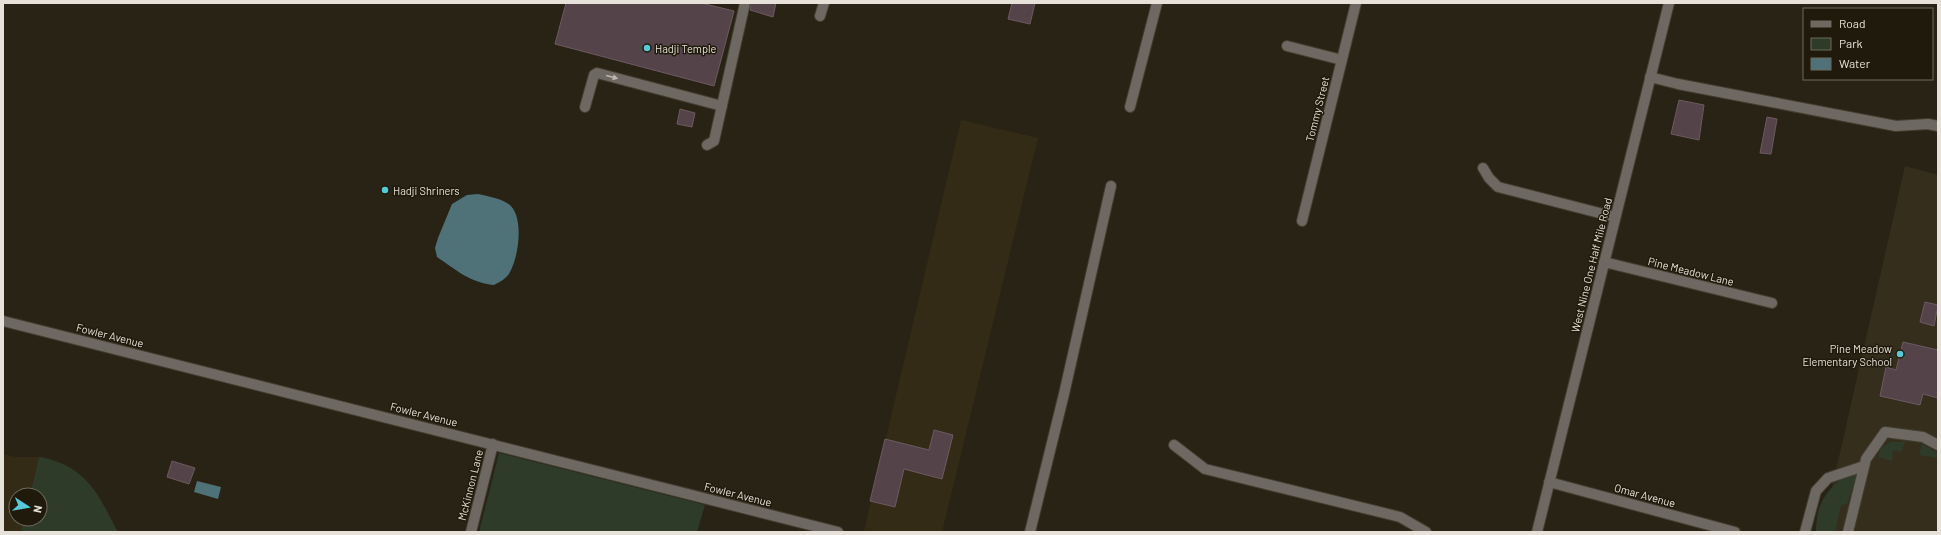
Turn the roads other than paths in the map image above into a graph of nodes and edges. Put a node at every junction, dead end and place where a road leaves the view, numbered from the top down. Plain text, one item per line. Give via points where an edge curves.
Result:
1 (745, 3) edge
2 (824, 3) edge
3 (1157, 3) edge
4 (1356, 3) edge
5 (1669, 3) edge
6 (820, 16) dead end
7 (1287, 46) dead end
8 (1342, 60) junction
9 (1650, 77) junction
10 (722, 106) junction
11 (585, 107) dead end
12 (1130, 107) dead end
13 (1938, 126) edge
14 (707, 145) dead end
15 (1483, 168) dead end
16 (1111, 186) dead end
17 (1615, 217) junction
18 (1302, 221) dead end
19 (1604, 262) junction
20 (1772, 304) dead end
21 (3, 320) edge
22 (493, 444) junction
23 (1938, 444) edge
24 (1174, 445) dead end
25 (1864, 466) junction
26 (1549, 482) junction
27 (471, 532) edge
28 (838, 532) edge
29 (1030, 532) edge
30 (1426, 532) edge
31 (1537, 532) edge
32 (1735, 532) edge
33 (1805, 532) edge
34 (1848, 532) edge

1 - 10 street
2 - 6 street
3 - 12 street
4 - 8 street, Tommy Street
5 - 9 street, West Nine One Half Mile Road
7 - 8 street
8 - 18 street, Tommy Street
9 - 13 street via 1896,126
9 - 17 street, West Nine One Half Mile Road
11 -> 10 street via 594,75 597,73
10 - 14 street via 714,141
15 - 17 street via 1492,183 1503,189
16 - 29 street
17 - 19 street, West Nine One Half Mile Road
19 - 20 street, Pine Meadow Lane
19 - 26 street, West Nine One Half Mile Road
21 - 22 street, Fowler Avenue
22 - 27 street, McKinnon Lane
22 - 28 street, Fowler Avenue
23 - 25 street via 1923,437 1885,432
24 - 30 street via 1205,469 1400,516
25 - 33 street via 1828,478 1816,491
25 - 34 street
26 - 31 street, West Nine One Half Mile Road
26 - 32 street, Omar Avenue

